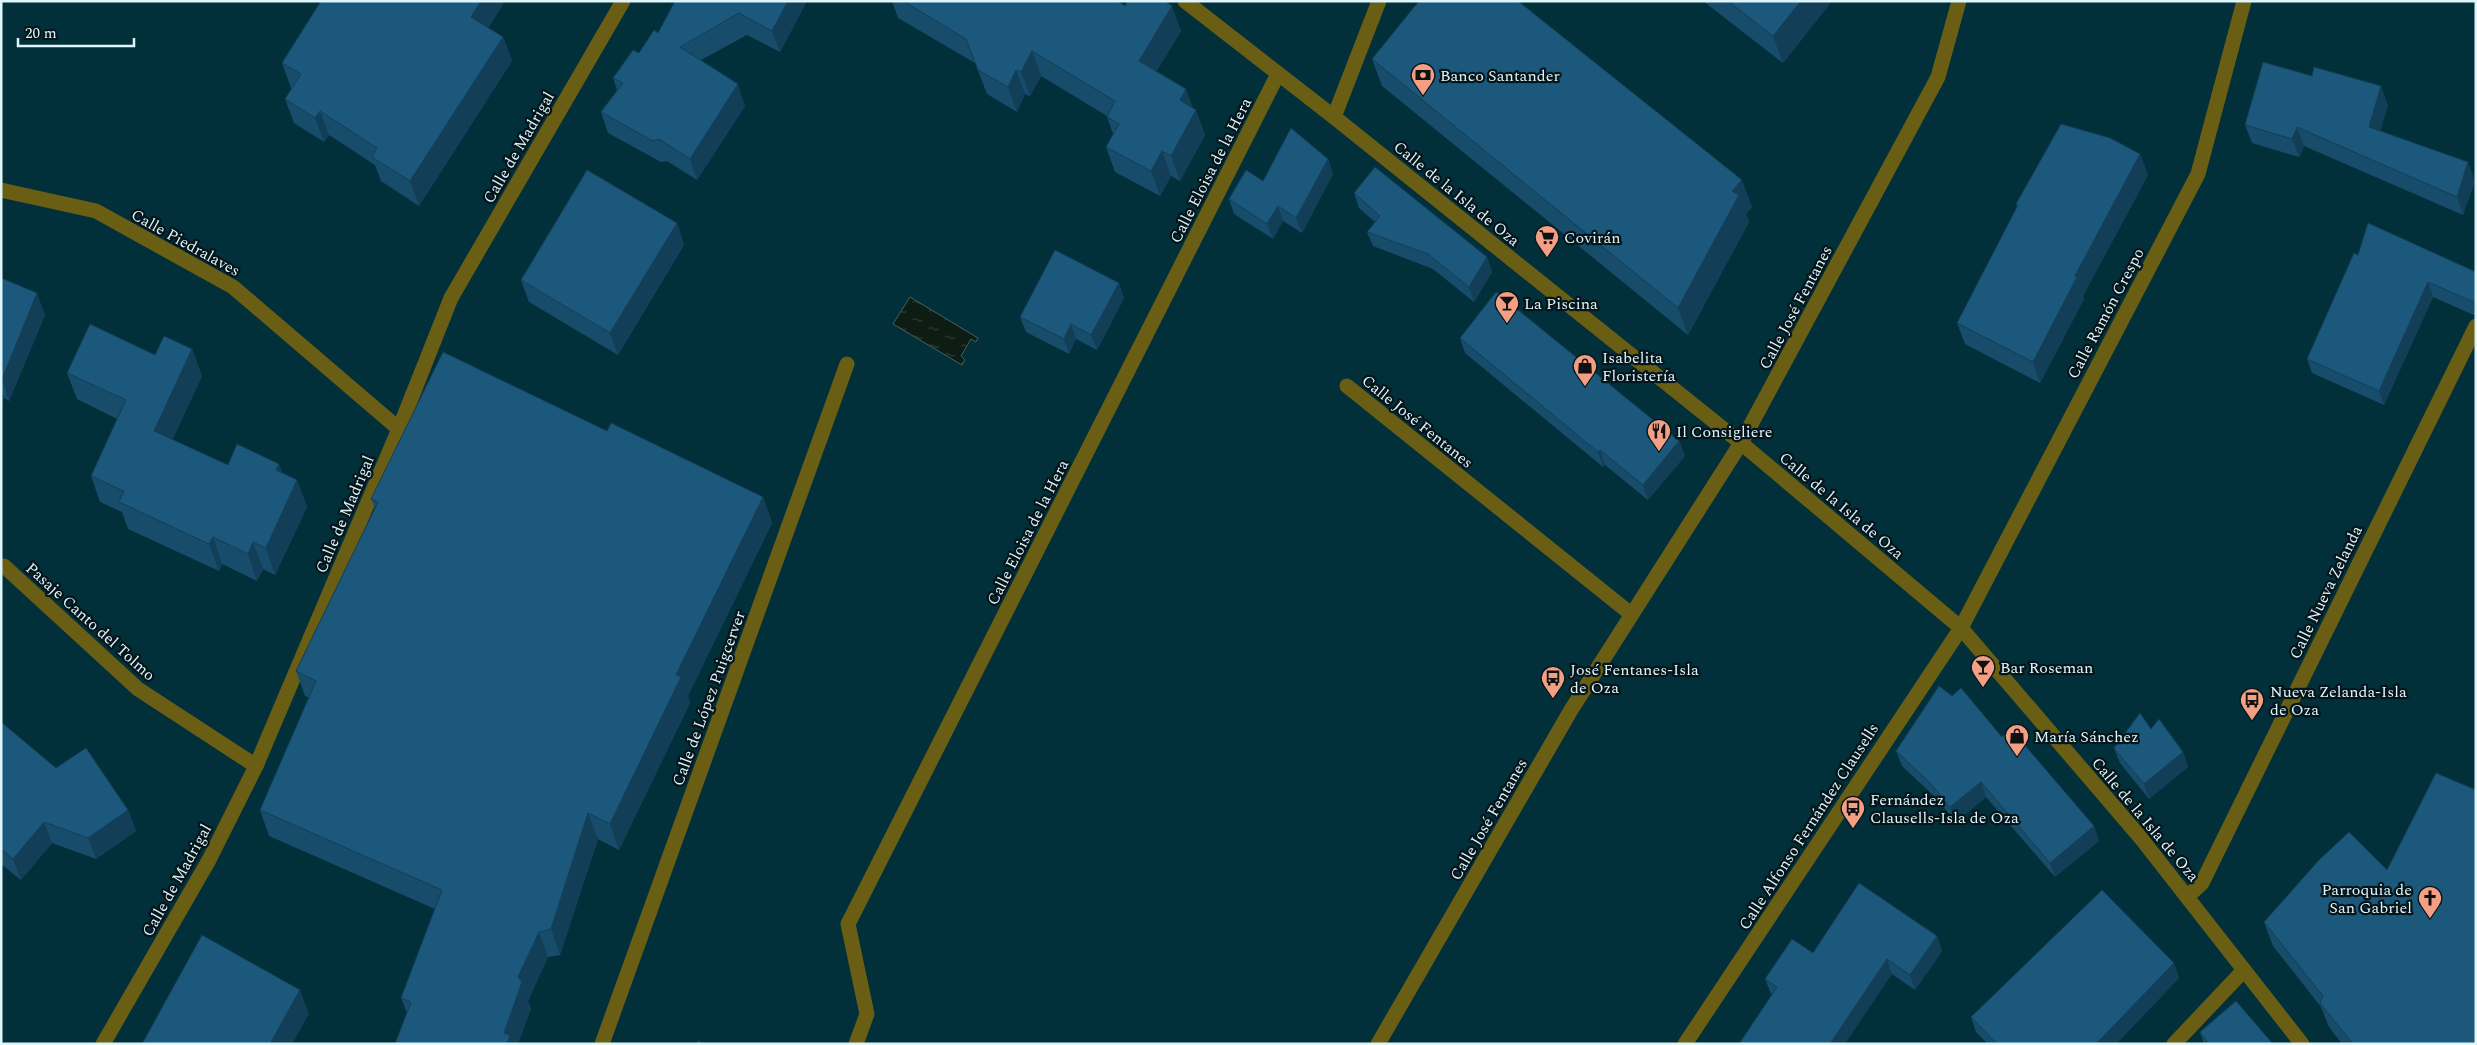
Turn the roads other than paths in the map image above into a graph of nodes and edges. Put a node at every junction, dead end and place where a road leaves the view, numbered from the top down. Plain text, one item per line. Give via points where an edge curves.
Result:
1 (623, 1) edge
2 (1185, 1) edge
3 (1380, 1) edge
4 (1959, 1) edge
5 (2244, 1) edge
6 (1278, 74) junction
7 (1334, 117) junction
8 (1, 190) edge
9 (2476, 326) edge
10 (847, 364) dead end
11 (1347, 386) dead end
12 (398, 429) junction
13 (1742, 443) junction
14 (4, 566) dead end
15 (1631, 614) junction
16 (1961, 628) junction
17 (256, 766) junction
18 (2187, 897) junction
19 (2244, 970) junction
20 (103, 1044) edge
21 (602, 1044) edge
22 (856, 1044) edge
23 (1378, 1044) edge
24 (1685, 1044) edge
25 (2174, 1044) edge
26 (2302, 1044) edge

1 - 12 street, Calle de Madrigal via 450,298
2 - 6 street, Calle de la Isla de Oza
3 - 7 street
4 - 13 street, Calle José Fentanes via 1938,77
5 - 16 street, Calle Ramón Crespo via 2198,174
6 - 7 street, Calle de la Isla de Oza
6 - 22 street, Calle Eloisa de la Hera via 848,924 867,1014
7 - 13 street, Calle de la Isla de Oza
8 - 12 street, Calle Piedralaves via 96,211 233,287
9 - 18 street, Calle Nueva Zelanda via 2202,884
10 - 21 street, Calle de López Puigcerver
11 - 15 street, Calle José Fentanes
12 - 17 street, Calle de Madrigal
13 - 15 street, Calle José Fentanes
13 - 16 street, Calle de la Isla de Oza
14 - 17 street, Pasaje Canto del Tolmo via 138,689
15 - 23 street, Calle José Fentanes via 1571,710
16 - 18 street, Calle de la Isla de Oza via 2140,837
16 - 24 street, Calle Alfonso Fernández Clausells
17 - 20 street, Calle de Madrigal via 209,860
18 - 19 street, Calle de la Isla de Oza
19 - 25 street
19 - 26 street, Calle de la Isla de Oza

